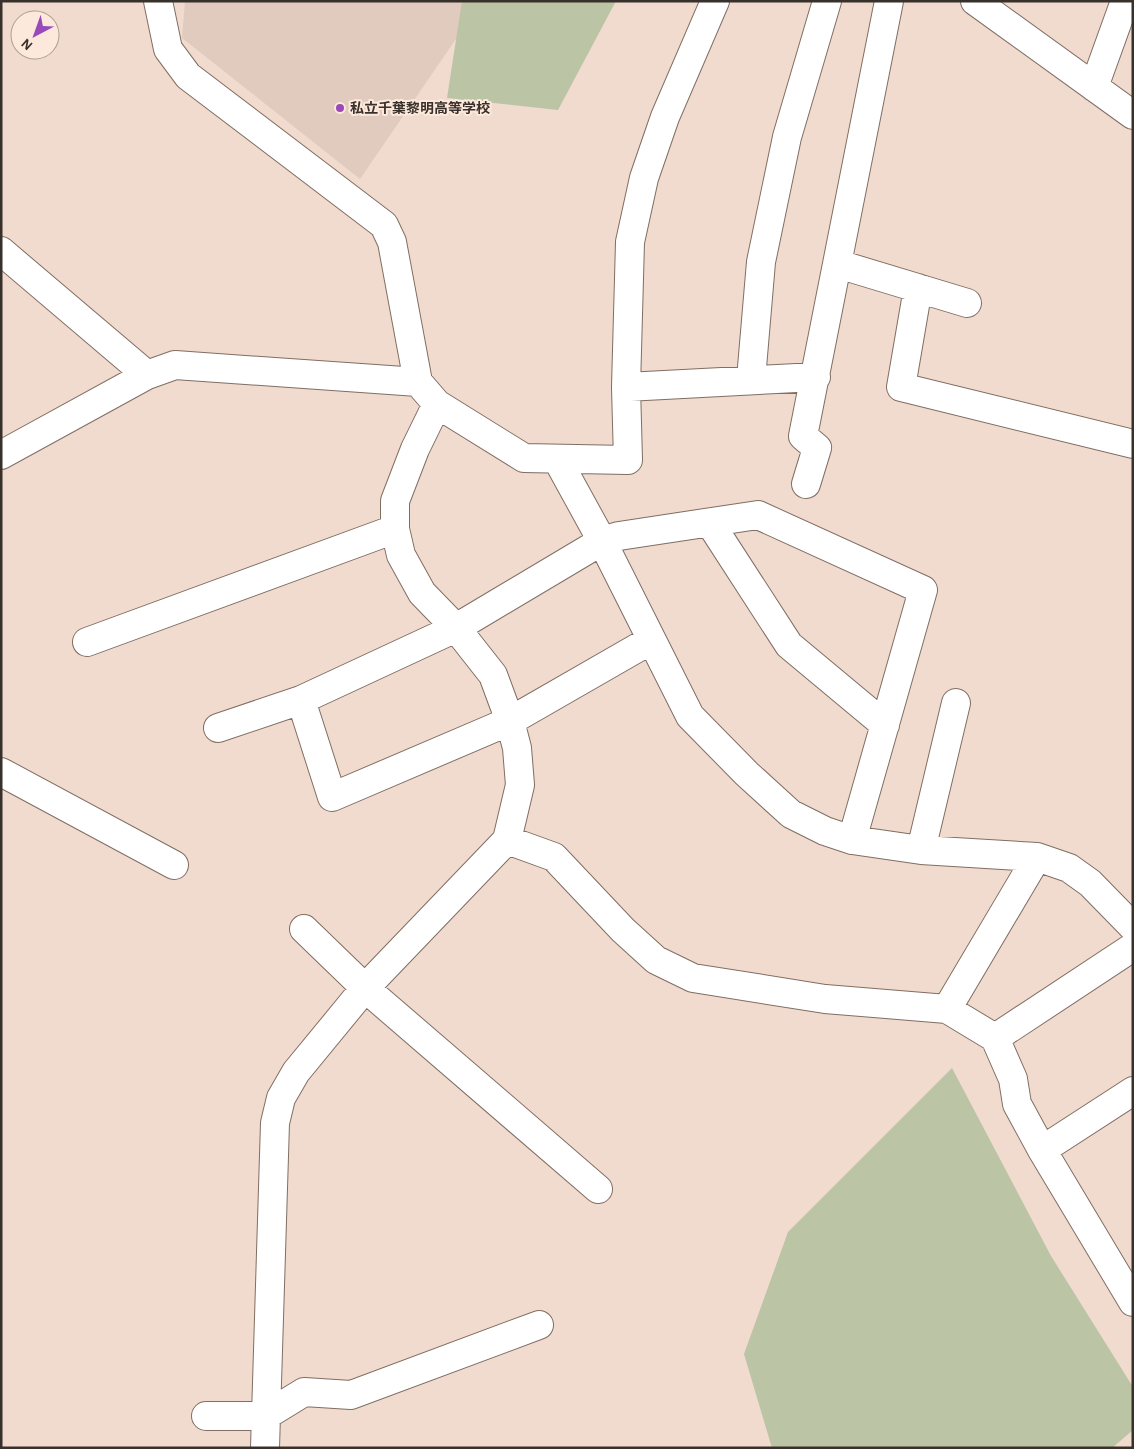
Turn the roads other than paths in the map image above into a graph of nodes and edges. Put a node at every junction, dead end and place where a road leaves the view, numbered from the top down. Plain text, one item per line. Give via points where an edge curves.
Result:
1 (158, 1) edge
2 (715, 1) edge
3 (826, 1) edge
4 (889, 1) edge
5 (975, 1) edge
6 (1125, 1) edge
7 (1003, 10) edge
8 (1094, 88) junction
9 (1133, 115) edge
10 (1, 251) edge
11 (838, 264) junction
12 (918, 288) junction
13 (967, 303) dead end
14 (147, 375) junction
15 (816, 377) junction
16 (751, 379) junction
17 (418, 382) junction
18 (626, 387) junction
19 (437, 404) junction
20 (1133, 444) edge
21 (1, 455) edge
22 (557, 459) junction
23 (806, 484) dead end
24 (710, 523) junction
25 (395, 528) junction
26 (602, 541) junction
27 (456, 628) junction
28 (650, 640) junction
29 (87, 642) dead end
30 (301, 700) junction
31 (956, 703) dead end
32 (510, 721) junction
33 (885, 725) junction
34 (218, 728) dead end
35 (1, 772) edge
36 (507, 840) junction
37 (852, 840) junction
38 (921, 850) junction
39 (1037, 858) junction
40 (174, 865) dead end
41 (1133, 927) edge
42 (304, 929) dead end
43 (1133, 946) edge
44 (365, 988) junction
45 (947, 1009) junction
46 (995, 1038) junction
47 (1133, 1091) edge
48 (1042, 1150) junction
49 (598, 1188) dead end
50 (1133, 1302) edge
51 (539, 1325) dead end
52 (206, 1416) dead end
53 (265, 1416) junction
54 (265, 1448) edge

1 - 17 street via 168,49 188,76 384,225 392,242
2 - 18 street via 665,117 644,178 630,242
3 - 16 street via 787,137 761,262
4 - 11 street
5 - 7 street
6 - 8 street
7 - 8 street
8 - 9 street
10 - 14 street
11 - 12 street
11 - 15 street
12 - 13 street
12 - 20 street via 901,387
14 - 17 street via 175,364
14 - 21 street
15 - 16 street
15 - 23 street via 803,436 817,448
16 - 18 street
17 - 19 street
18 - 22 street via 628,460
19 - 22 street via 524,458
19 - 25 street via 395,501
22 - 26 street
24 - 26 street
24 - 33 street via 789,645
24 - 33 street via 758,515 923,590
25 - 27 street via 401,555 422,593
25 - 29 street
26 - 27 street
26 - 28 street
27 - 30 street
27 - 32 street via 493,675
28 - 32 street
28 - 37 street via 690,716 747,774 791,814
30 - 32 street via 332,796
30 - 34 street
31 - 38 street
32 - 36 street via 517,748 520,785
33 - 37 street
35 - 40 street
36 - 44 street
36 - 45 street via 554,857 656,960 693,978 825,999
37 - 38 street
38 - 39 street
39 - 41 street via 1069,868 1090,883
39 - 45 street
42 - 44 street
43 - 46 street
44 - 49 street
44 - 53 street via 296,1072 281,1098 275,1123
45 - 46 street
46 - 48 street via 1013,1079 1017,1104
47 - 48 street
48 - 50 street
51 - 53 street via 351,1396 304,1392
52 - 53 street
53 - 54 street

